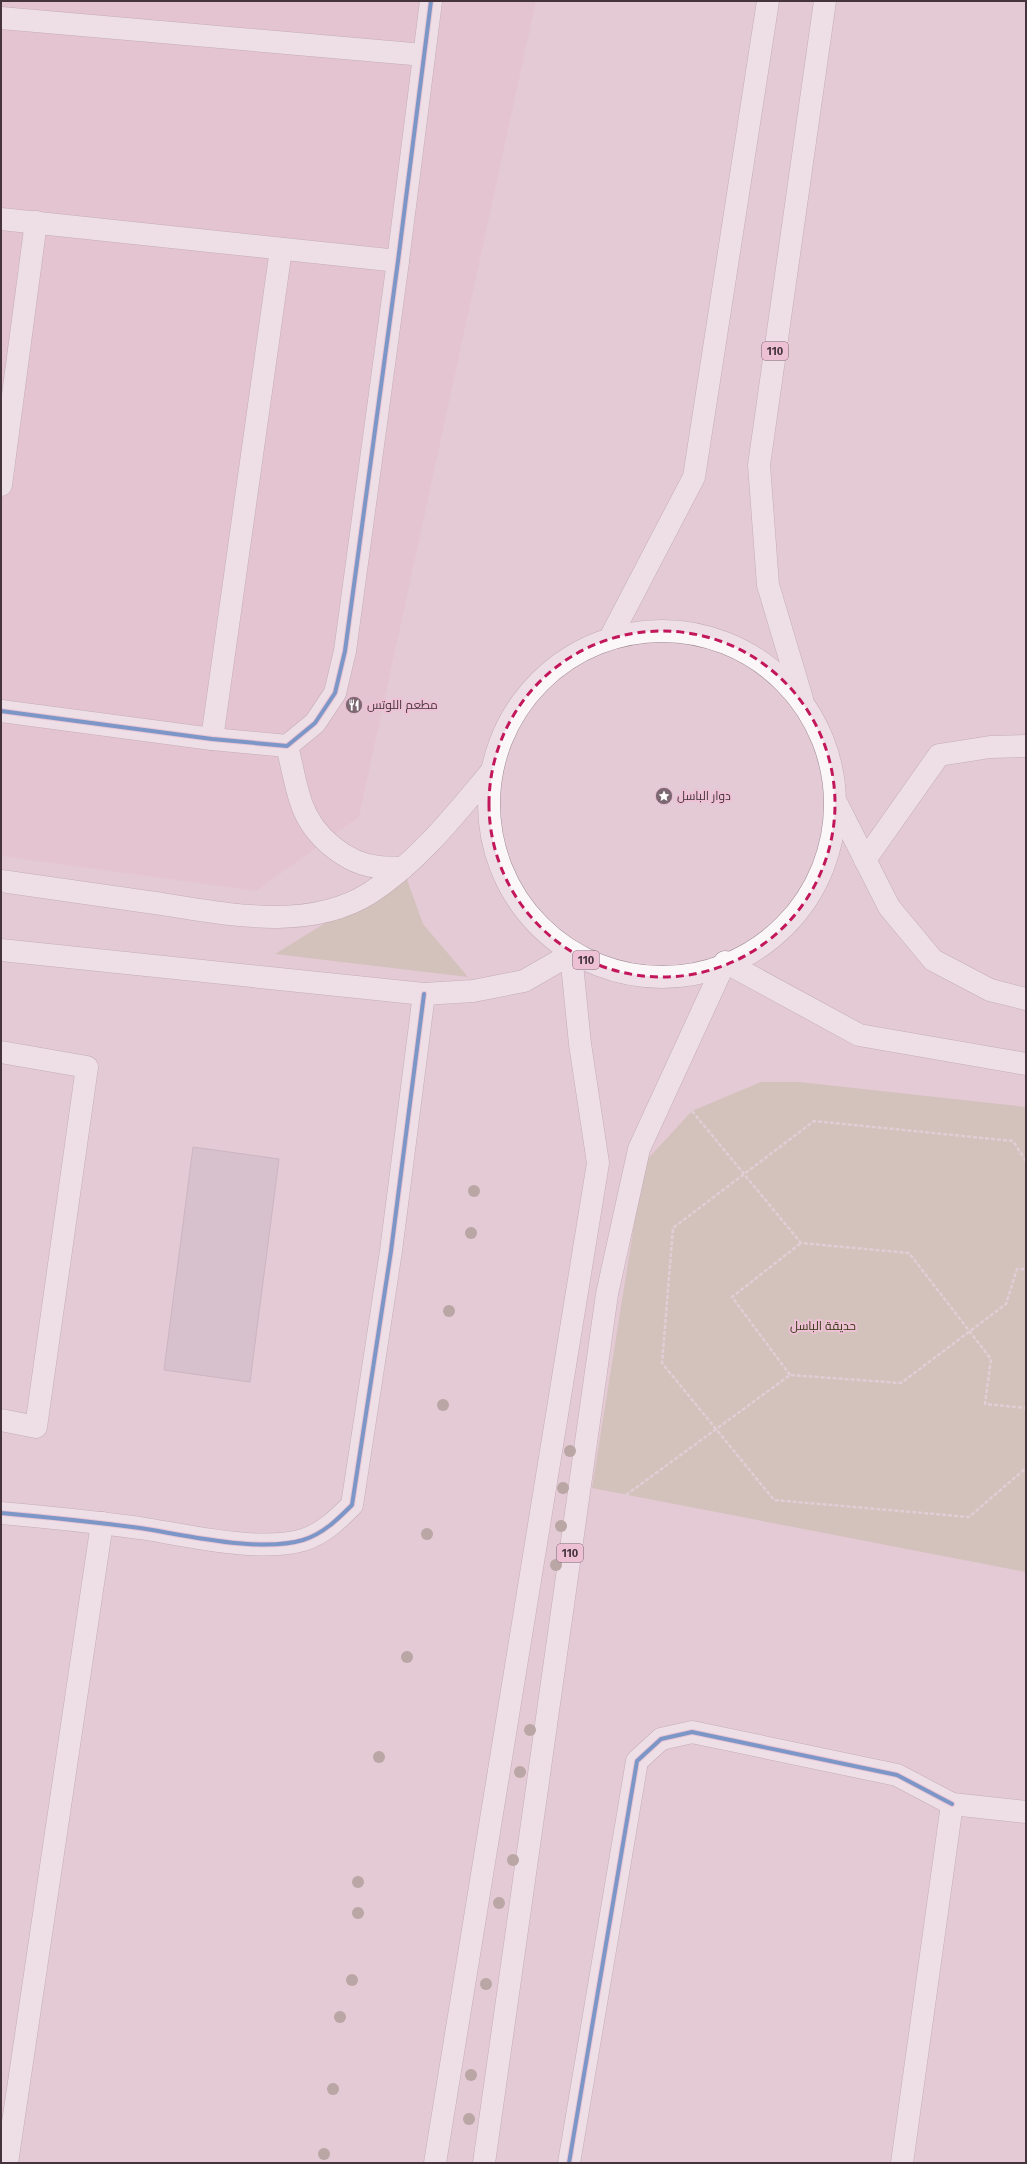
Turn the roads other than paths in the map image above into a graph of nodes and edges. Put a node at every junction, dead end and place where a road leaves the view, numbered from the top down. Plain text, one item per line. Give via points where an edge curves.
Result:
1 (431, 1) edge
2 (768, 1) edge
3 (825, 1) edge
4 (1, 18) edge
5 (424, 55) junction
6 (1, 219) edge
7 (36, 222) junction
8 (281, 249) junction
9 (398, 261) junction
10 (1, 486) edge
11 (610, 638) junction
12 (802, 699) junction
13 (1, 711) edge
14 (212, 739) junction
15 (286, 746) junction
16 (1026, 746) edge
17 (490, 773) junction
18 (838, 806) junction
19 (865, 860) junction
20 (403, 868) junction
21 (1, 881) edge
22 (1, 950) edge
23 (571, 954) junction
24 (725, 962) junction
25 (424, 994) junction
26 (1026, 999) edge
27 (1, 1052) edge
28 (1026, 1064) edge
29 (1, 1420) edge
30 (1, 1513) edge
31 (102, 1523) junction
32 (952, 1804) junction
33 (1026, 1812) edge
34 (9, 2084) edge
35 (7, 2163) edge
36 (435, 2163) edge
37 (484, 2163) edge
38 (569, 2163) edge
39 (902, 2163) edge

1 - 5 street
2 - 11 street via 694,478
3 - 12 street, 110 via 759,465 768,585
4 - 5 street
5 - 9 street
6 - 7 street
7 - 8 street
7 - 10 street
8 - 9 street
8 - 14 street
9 - 15 street via 345,651 335,692 315,723
11 - 12 street, 110 via 664,630 739,647
11 - 17 street, 110 via 549,671 512,714
12 - 18 street, 110 via 828,746
13 - 14 street
14 - 15 street
15 - 20 street via 302,805 318,832 331,846 353,860 378,867
16 - 19 street via 990,747 939,755
17 - 20 street via 440,832
17 - 23 street, 110 via 491,842 520,908
18 - 19 street
18 - 24 street, 110 via 818,885 758,951
19 - 26 street via 889,907 933,960 990,990
20 - 21 street via 370,893 334,909 277,917 251,917
22 - 25 street
23 - 24 street, 110 via 628,976 677,979
23 - 25 street via 524,981 473,991
23 - 36 street, 110 via 580,1044 598,1162
24 - 28 street via 859,1035
24 - 37 street, 110 via 639,1149 607,1294
25 - 31 street via 391,1251 352,1505 319,1533 289,1543 251,1544
27 - 29 street via 87,1067 36,1427
30 - 31 street
31 - 34 street
32 - 33 street
32 - 38 street via 897,1775 692,1732 661,1739 637,1762
32 - 39 street
34 - 35 street

